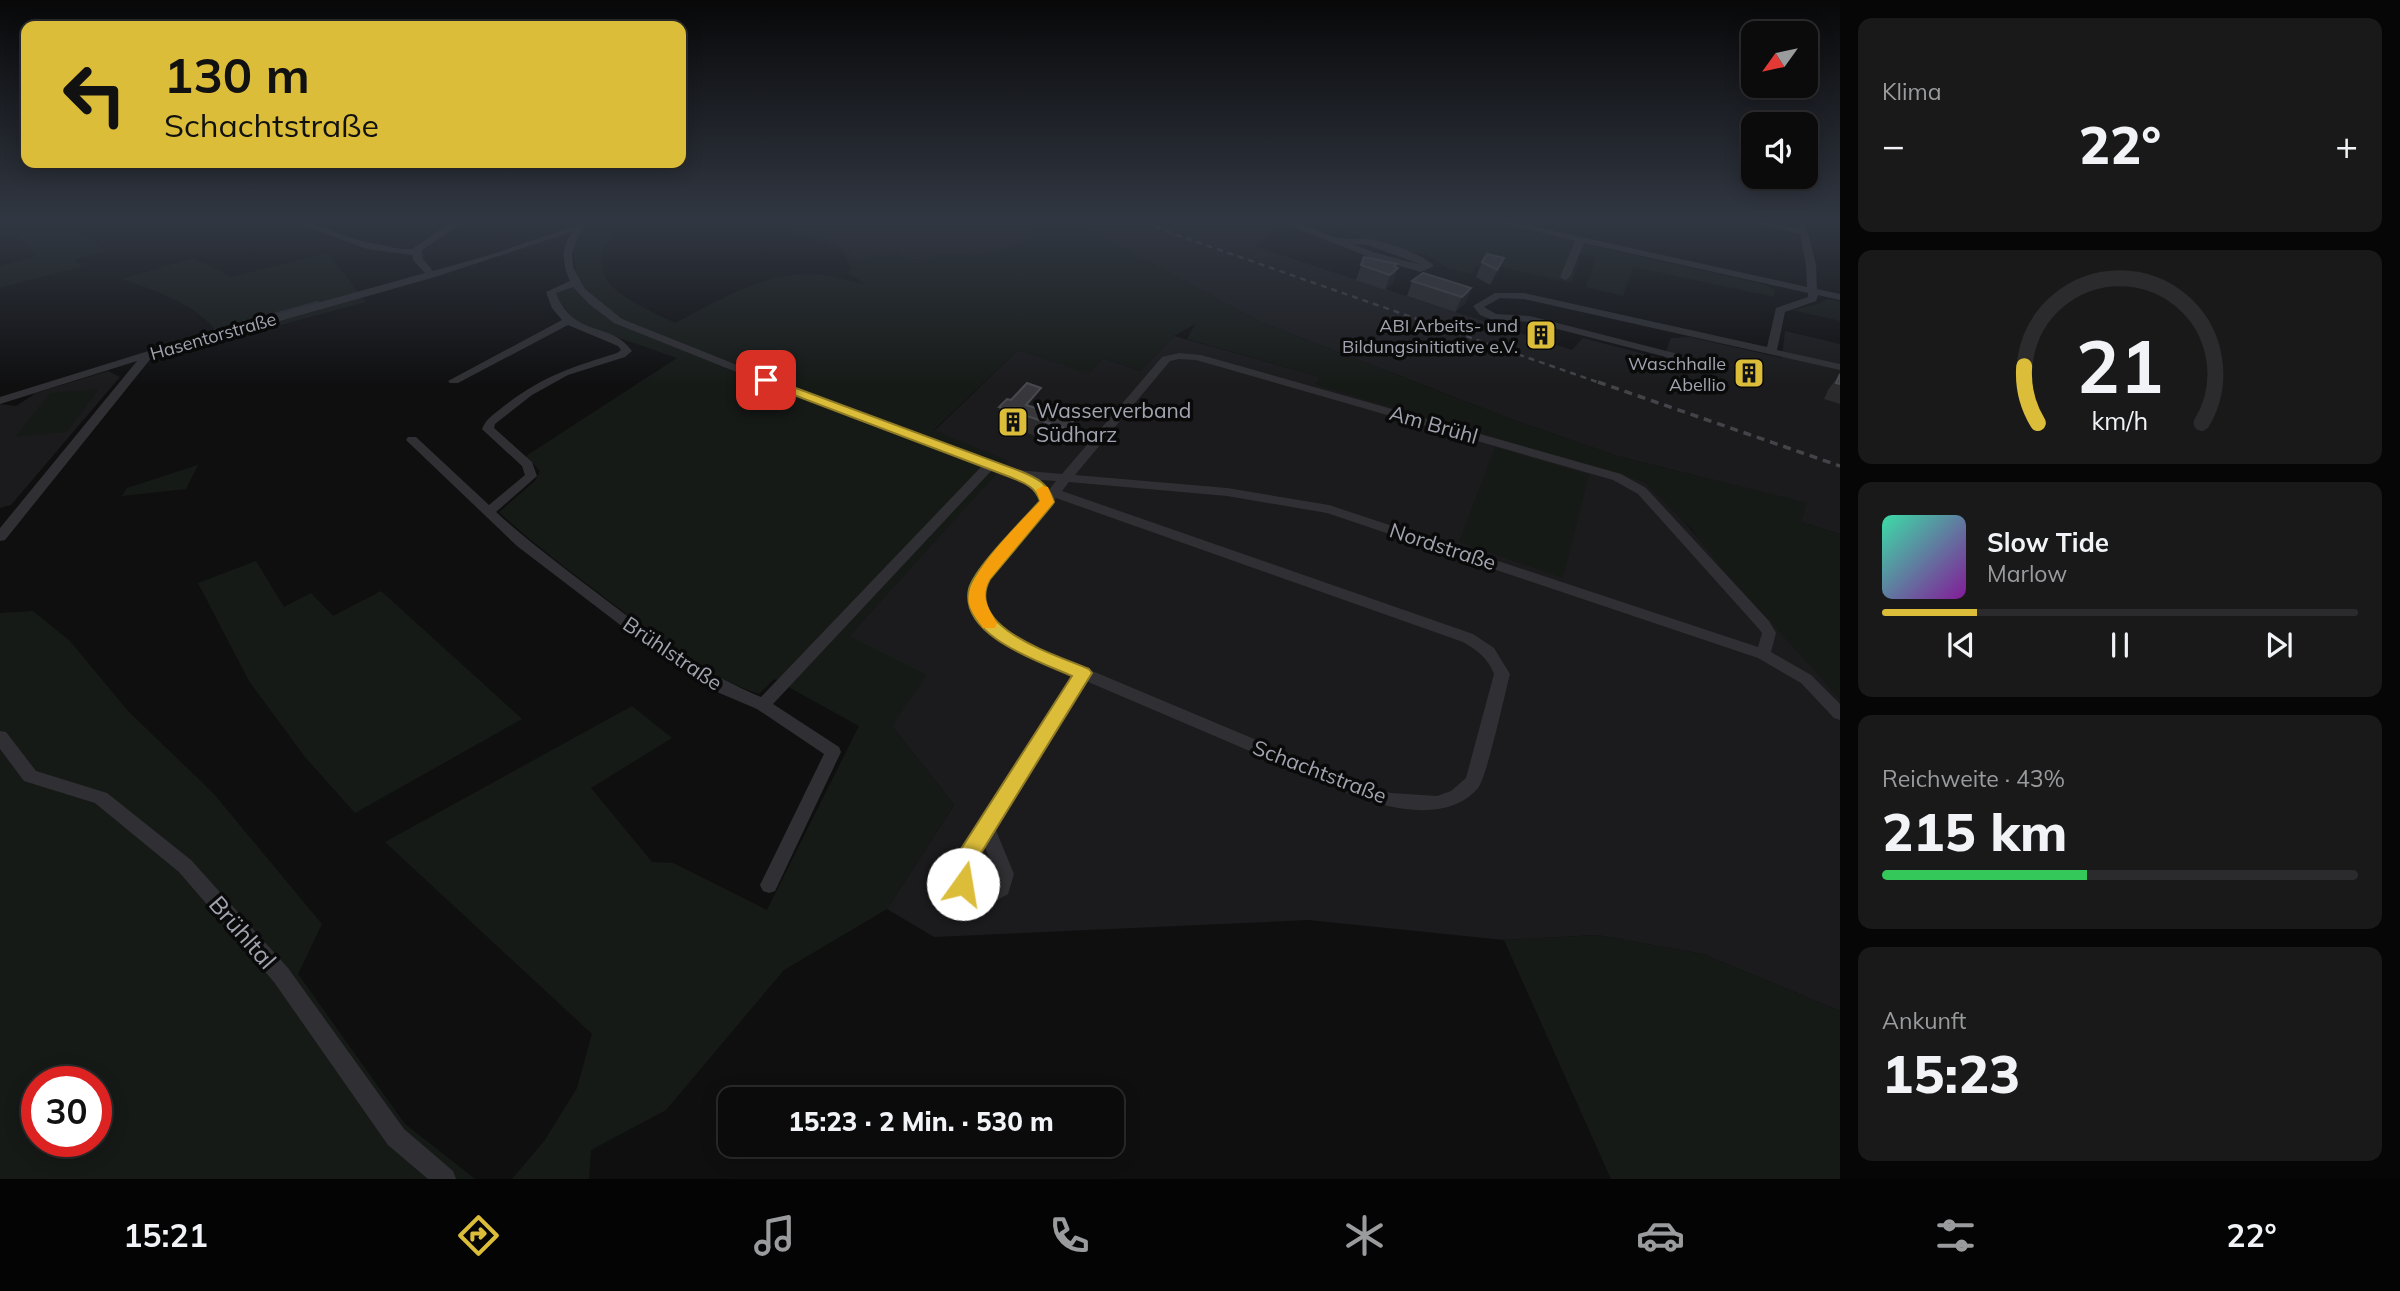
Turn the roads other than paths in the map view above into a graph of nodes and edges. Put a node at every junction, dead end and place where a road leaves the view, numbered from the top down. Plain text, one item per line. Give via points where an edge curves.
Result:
1 (432, 275) edge
2 (571, 275) edge
3 (1736, 275) edge
4 (1811, 275) edge
5 (574, 283) junction
6 (1812, 291) junction
7 (1840, 297) edge
8 (566, 321) junction
9 (1772, 350) junction
10 (149, 354) junction
11 (1674, 356) dead end
12 (1840, 367) edge
13 (454, 381) dead end
14 (0, 401) edge
15 (412, 440) dead end
16 (990, 465) junction
17 (1015, 474) junction
18 (1067, 477) junction
19 (1051, 497) junction
20 (489, 511) junction
21 (0, 537) edge
22 (1763, 654) junction
23 (1083, 673) junction
24 (763, 705) junction
25 (1840, 714) edge
26 (0, 737) edge
27 (986, 828) dead end
28 (768, 885) dead end
29 (445, 1179) edge

1 - 10 street, Hasentorstraße
2 - 5 street
3 - 6 street
4 - 6 street
5 - 8 street via 551,292
5 - 16 street, Schachtstraße via 593,304 626,325
6 - 7 street
6 - 9 street via 1812,300 1780,310
8 - 13 street
8 - 20 street via 622,344 627,351 555,377 490,423 488,429 528,465 531,476
9 - 11 street via 1524,296 1495,296 1478,306 1494,317 1530,319
9 - 12 street
10 - 14 street, Hasentorstraße
10 - 21 street
15 - 20 street, Brühlstraße
16 - 17 street, Schachtstraße
16 - 24 street
17 - 18 street, Nordstraße
17 - 19 street, Schachtstraße via 1039,485
18 - 19 street, Schachtstraße
18 - 22 street, Nordstraße via 1227,492 1329,509
18 - 22 street, Am Brühl via 1161,363 1173,356 1197,358 1629,483 1662,511 1764,625 1769,633
19 - 23 street, Schachtstraße via 984,576 977,588 977,604 1000,634
19 - 23 street, Schachtstraße via 1468,638 1497,659 1502,674 1473,782 1457,796 1413,804 1363,792
20 - 24 street, Brühlstraße via 523,543 671,656 722,688
22 - 25 street, Nordstraße via 1806,679
23 - 27 street
24 - 28 street, Brühlstraße via 833,752
26 - 29 street, Brühltal via 30,776 101,798 185,866 281,975 396,1137

